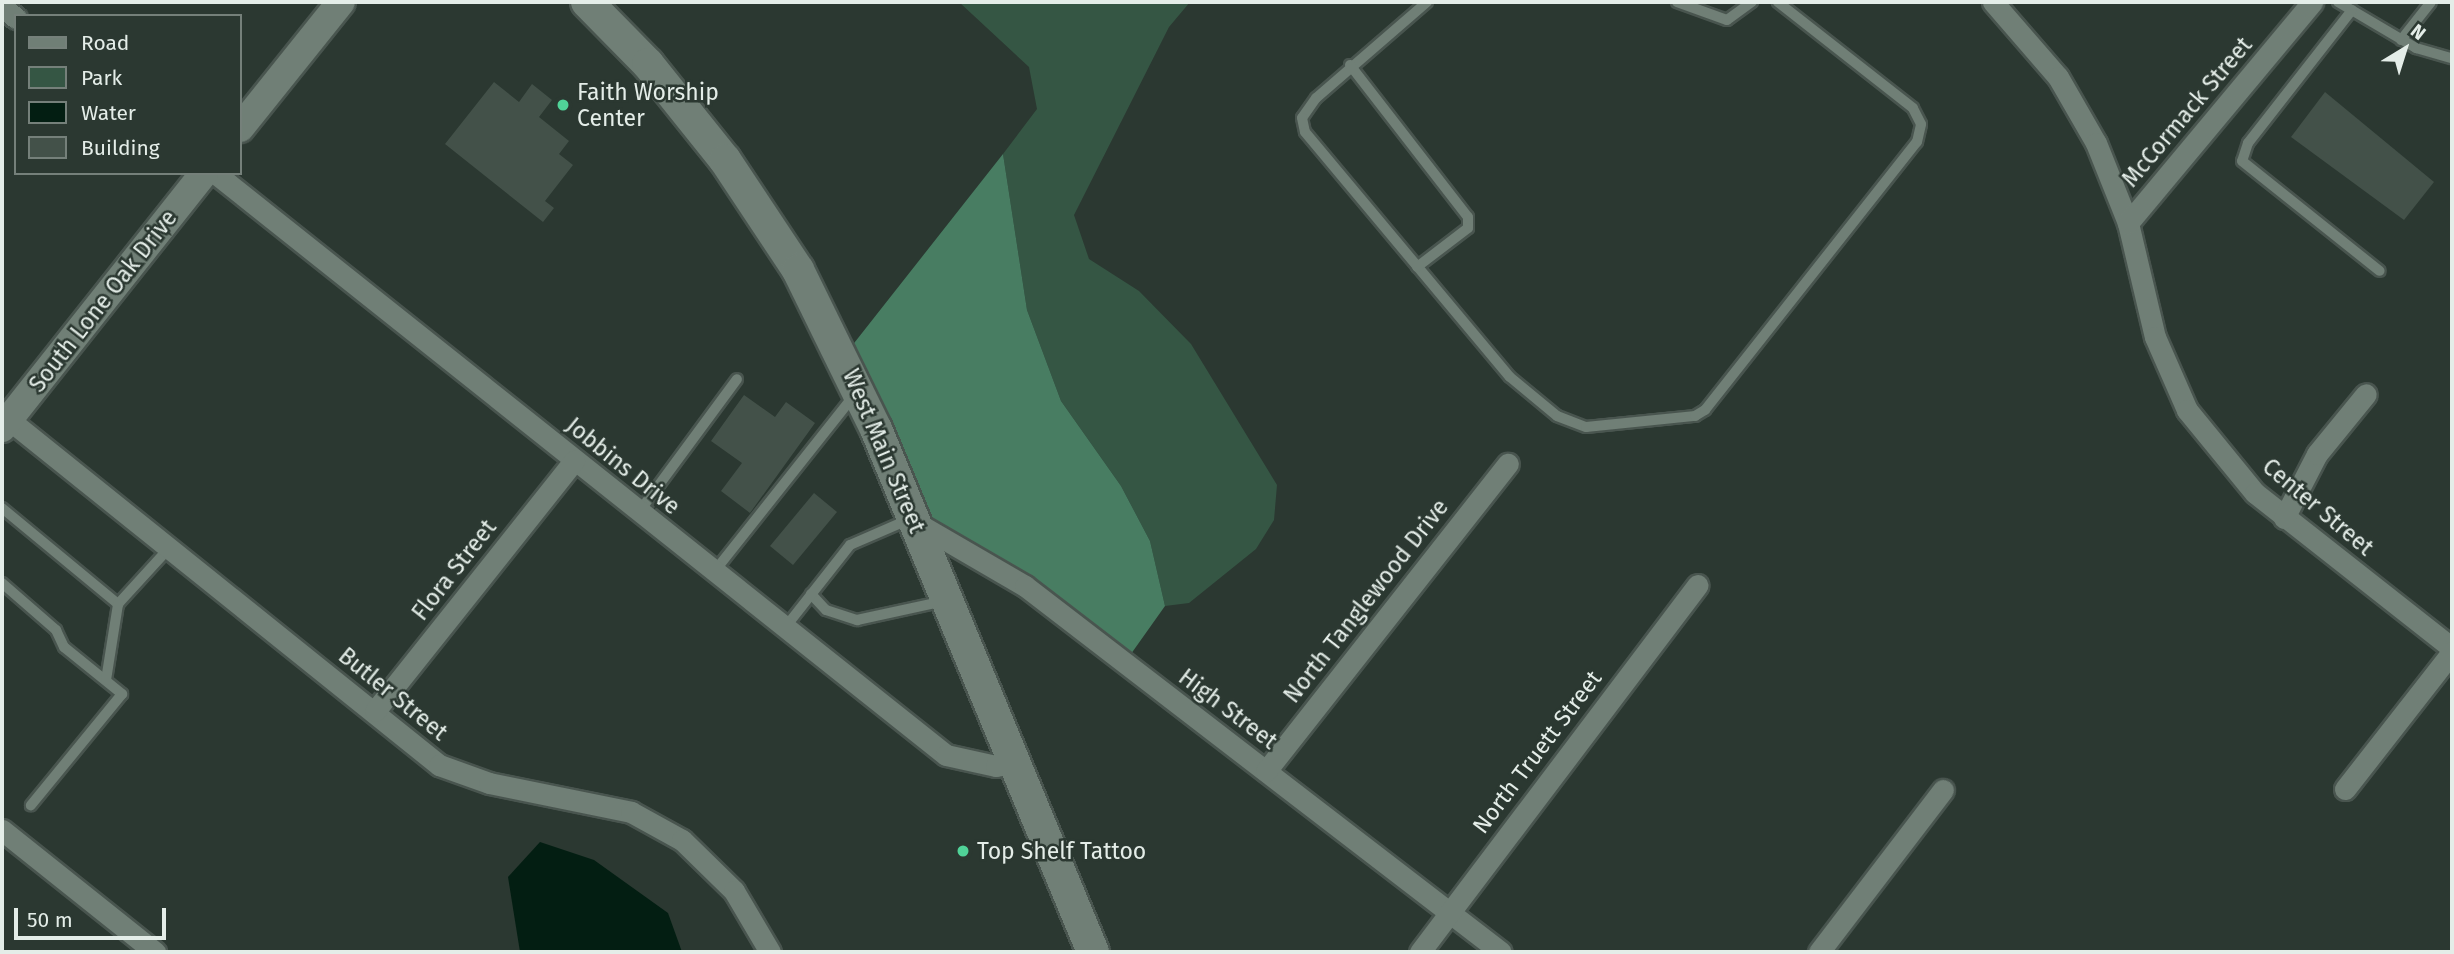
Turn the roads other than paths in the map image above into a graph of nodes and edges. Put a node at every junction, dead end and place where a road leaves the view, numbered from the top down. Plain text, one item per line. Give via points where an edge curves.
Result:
1 (341, 2) edge
2 (587, 2) edge
3 (1427, 2) edge
4 (1677, 2) edge
5 (1752, 2) edge
6 (1778, 2) edge
7 (1994, 2) edge
8 (2312, 2) edge
9 (2338, 2) edge
10 (2431, 2) edge
11 (2352, 10) junction
12 (2401, 40) junction
13 (2452, 58) edge
14 (1350, 65) junction
15 (242, 126) edge
16 (202, 175) edge
17 (217, 175) edge
18 (2128, 223) junction
19 (1417, 267) junction
20 (2381, 271) dead end
21 (737, 379) dead end
22 (859, 389) junction
23 (2366, 394) dead end
24 (4, 420) edge
25 (574, 461) junction
26 (1508, 464) dead end
27 (2, 508) edge
28 (639, 513) junction
29 (2284, 518) junction
30 (914, 520) junction
31 (170, 547) junction
32 (714, 572) junction
33 (2, 583) edge
34 (1698, 585) dead end
35 (811, 594) junction
36 (947, 600) junction
37 (118, 604) junction
38 (784, 629) junction
39 (2452, 650) edge
40 (106, 680) junction
41 (375, 711) junction
42 (1014, 763) junction
43 (1266, 771) junction
44 (2345, 789) dead end
45 (1943, 790) dead end
46 (31, 804) dead end
47 (2, 830) edge
48 (1450, 912) junction
49 (155, 952) edge
50 (770, 952) edge
51 (1093, 952) edge
52 (1420, 952) edge
53 (1501, 952) edge
54 (1819, 952) edge

1 - 15 street
2 - 22 main road, West Main Street via 648,64 725,160 798,270
3 - 14 lane
4 - 5 lane via 1727,20
6 - 19 lane via 1913,108 1922,124 1910,157 1705,410 1695,416 1586,427 1558,416 1510,377
7 - 18 street, Center Street via 2079,111
8 - 18 street, McCormack Street
9 - 11 lane
10 - 12 lane
11 - 12 lane
11 - 20 lane via 2248,144 2242,161
12 - 13 lane
14 - 19 lane via 1302,118 1305,132
14 - 19 lane via 1468,217 1468,228
16 - 24 street, South Lone Oak Drive
17 - 25 street, Jobbins Drive
18 - 29 street, Center Street via 2169,378 2222,456
21 - 28 lane
22 - 30 main road, West Main Street
22 - 32 lane
23 - 29 street via 2317,454
24 - 31 street, Butler Street
25 - 28 street, Jobbins Drive
25 - 41 street, Flora Street
26 - 43 street, North Tanglewood Drive
27 - 37 lane
28 - 32 street, Jobbins Drive
29 - 39 street, Center Street
30 - 35 lane via 850,545
30 - 36 main road, West Main Street
30 - 43 street, High Street via 1025,586
31 - 37 lane
31 - 41 street, Butler Street
32 - 38 street, Jobbins Drive
33 - 40 lane via 56,630 64,647
34 - 48 street, North Truett Street
35 - 36 lane via 826,610 857,621
35 - 38 lane
36 - 42 main road, West Main Street
37 - 40 lane
38 - 42 street, Jobbins Drive via 946,755 996,766
39 - 44 street
40 - 46 lane via 122,694
41 - 50 street, Butler Street via 439,765 458,774 588,800 656,824 717,871 754,918
42 - 51 main road, West Main Street
43 - 48 street, High Street
45 - 54 street
47 - 49 street
48 - 52 street, North Truett Street
48 - 53 street, High Street

